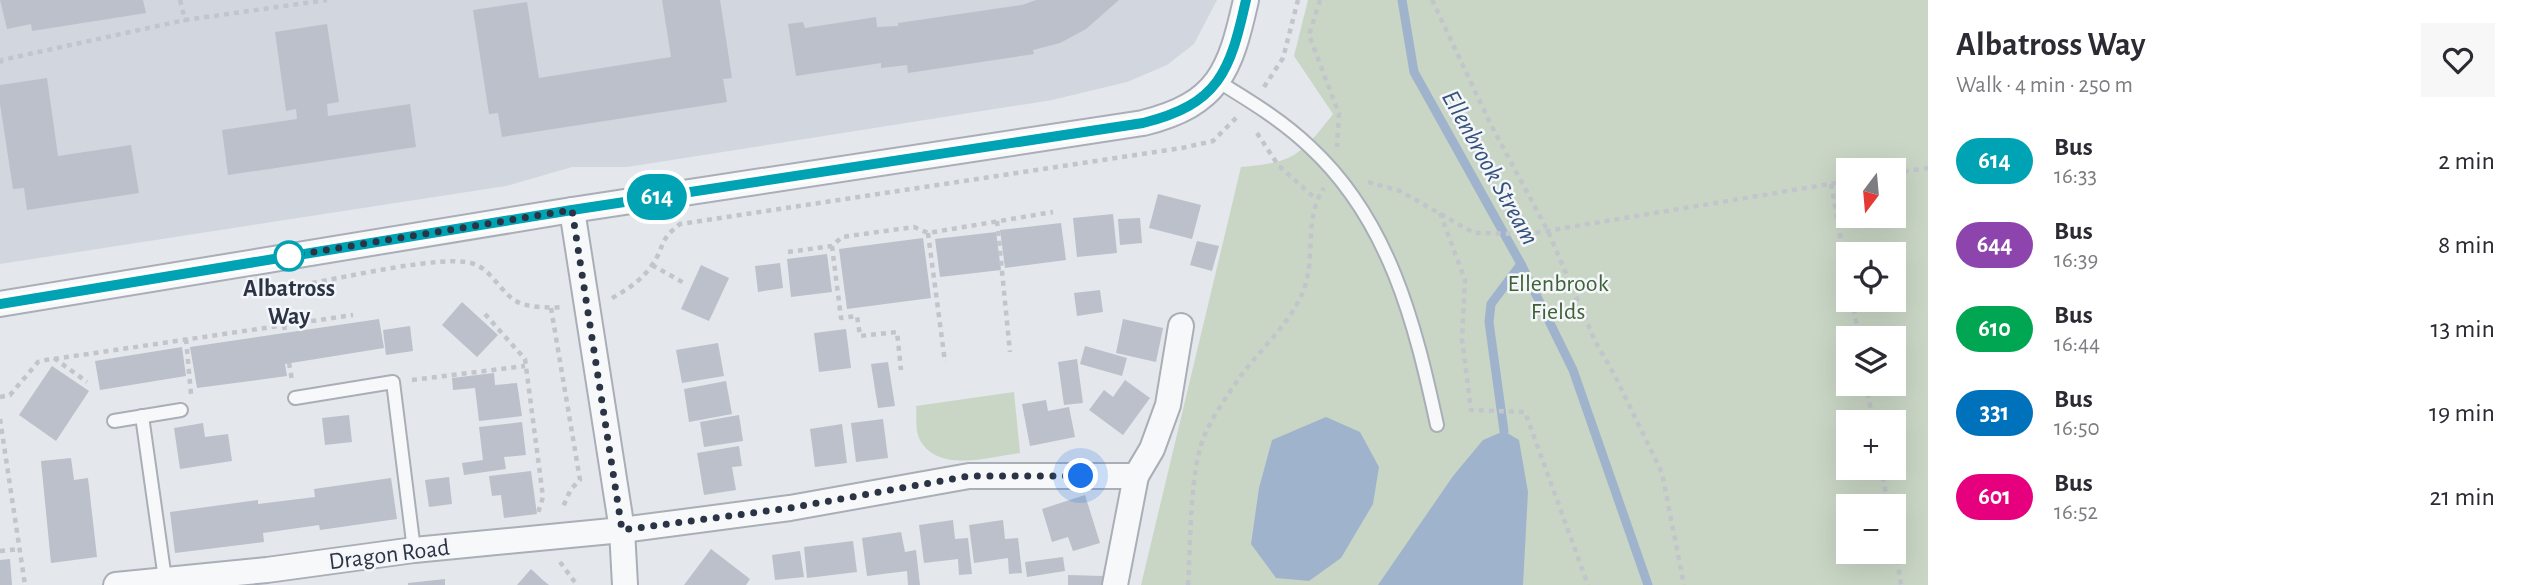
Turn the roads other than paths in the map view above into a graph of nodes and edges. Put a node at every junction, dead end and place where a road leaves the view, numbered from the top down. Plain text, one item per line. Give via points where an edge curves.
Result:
1 (1246, 0) edge
2 (1219, 82) junction
3 (572, 210) junction
4 (0, 304) edge
5 (1181, 326) dead end
6 (295, 398) dead end
7 (181, 410) road end
8 (142, 416) junction
9 (114, 421) dead end
10 (1437, 425) dead end
11 (1136, 476) junction
12 (622, 530) junction
13 (414, 550) junction
14 (164, 579) junction
15 (116, 585) edge
16 (625, 585) edge
17 (1115, 585) edge

1 - 2 street
2 - 3 street via 1186,108 1143,123
2 - 10 lane via 1309,145 1376,228 1417,332
3 - 4 street
3 - 12 street
5 - 11 street via 1168,405
6 - 13 lane via 393,382
7 - 8 lane
8 - 9 lane
8 - 14 lane
11 - 12 street, Dragon Road via 969,476 790,508
11 - 17 street
12 - 13 street, Dragon Road
12 - 16 street
13 - 14 street, Dragon Road
14 - 15 street, Dragon Road

